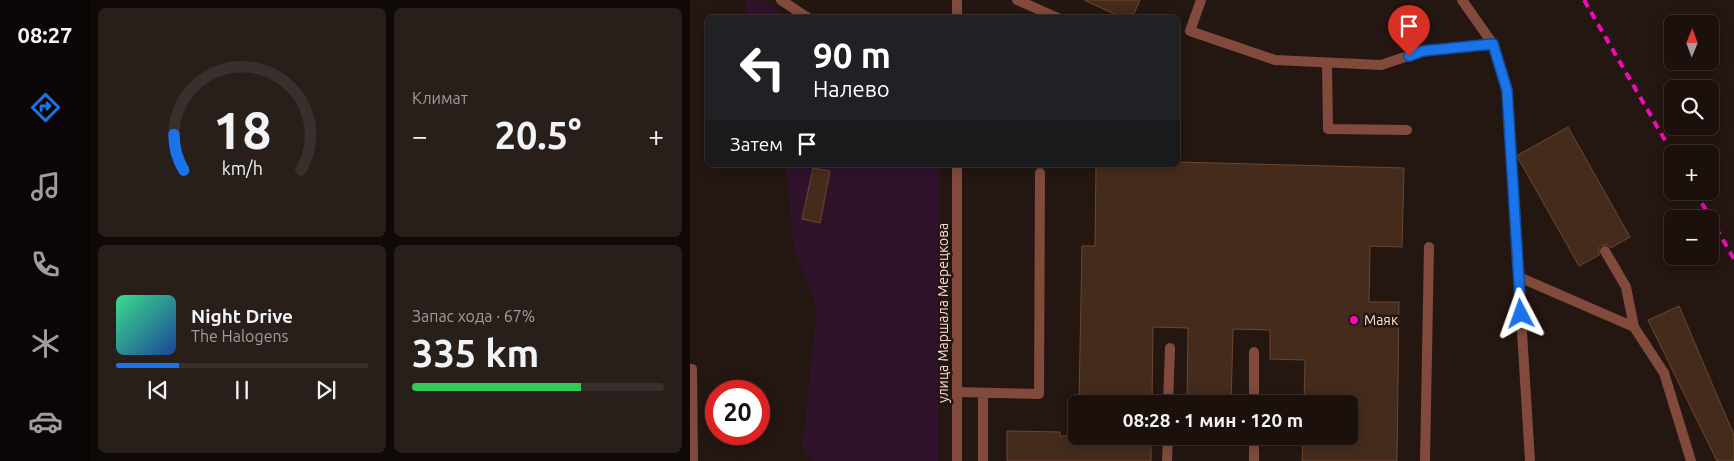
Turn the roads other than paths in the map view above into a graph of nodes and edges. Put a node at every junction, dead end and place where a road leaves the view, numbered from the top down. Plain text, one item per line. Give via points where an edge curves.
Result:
1 (781, 0) edge
2 (957, 0) edge
3 (1017, 0) edge
4 (1201, 0) edge
5 (1462, 0) edge
6 (804, 15) edge
7 (957, 15) edge
8 (1051, 15) edge
9 (1493, 44) junction
10 (1327, 63) junction
11 (1408, 130) dead end
12 (957, 167) edge
13 (1040, 173) dead end
14 (1429, 247) dead end
15 (1605, 251) dead end
16 (1519, 277) junction
17 (1634, 327) junction
18 (1170, 348) dead end
19 (1254, 352) dead end
20 (690, 369) edge
21 (957, 392) junction
22 (983, 392) junction
23 (1168, 395) edge
24 (1254, 395) edge
25 (1168, 445) edge
26 (1254, 445) edge
27 (694, 461) edge
28 (957, 461) edge
29 (983, 461) edge
30 (1167, 461) edge
31 (1254, 461) edge
32 (1425, 461) edge
33 (1530, 461) edge
34 (1691, 461) edge

1 - 6 street
2 - 7 street
3 - 8 street
4 - 10 street via 1190,31 1275,60
5 - 9 street
9 - 10 street via 1423,51 1381,65
9 - 16 street via 1507,90
10 - 11 street via 1328,129
12 - 21 street, улица Маршала Мерецкова
13 - 22 street via 1039,394
14 - 32 street
15 - 17 street via 1626,287
16 - 17 street
16 - 33 street
17 - 34 street via 1664,373
18 - 23 street
19 - 24 street
20 - 27 street
21 - 22 street
21 - 28 street, улица Маршала Мерецкова
22 - 29 street
25 - 30 street
26 - 31 street

